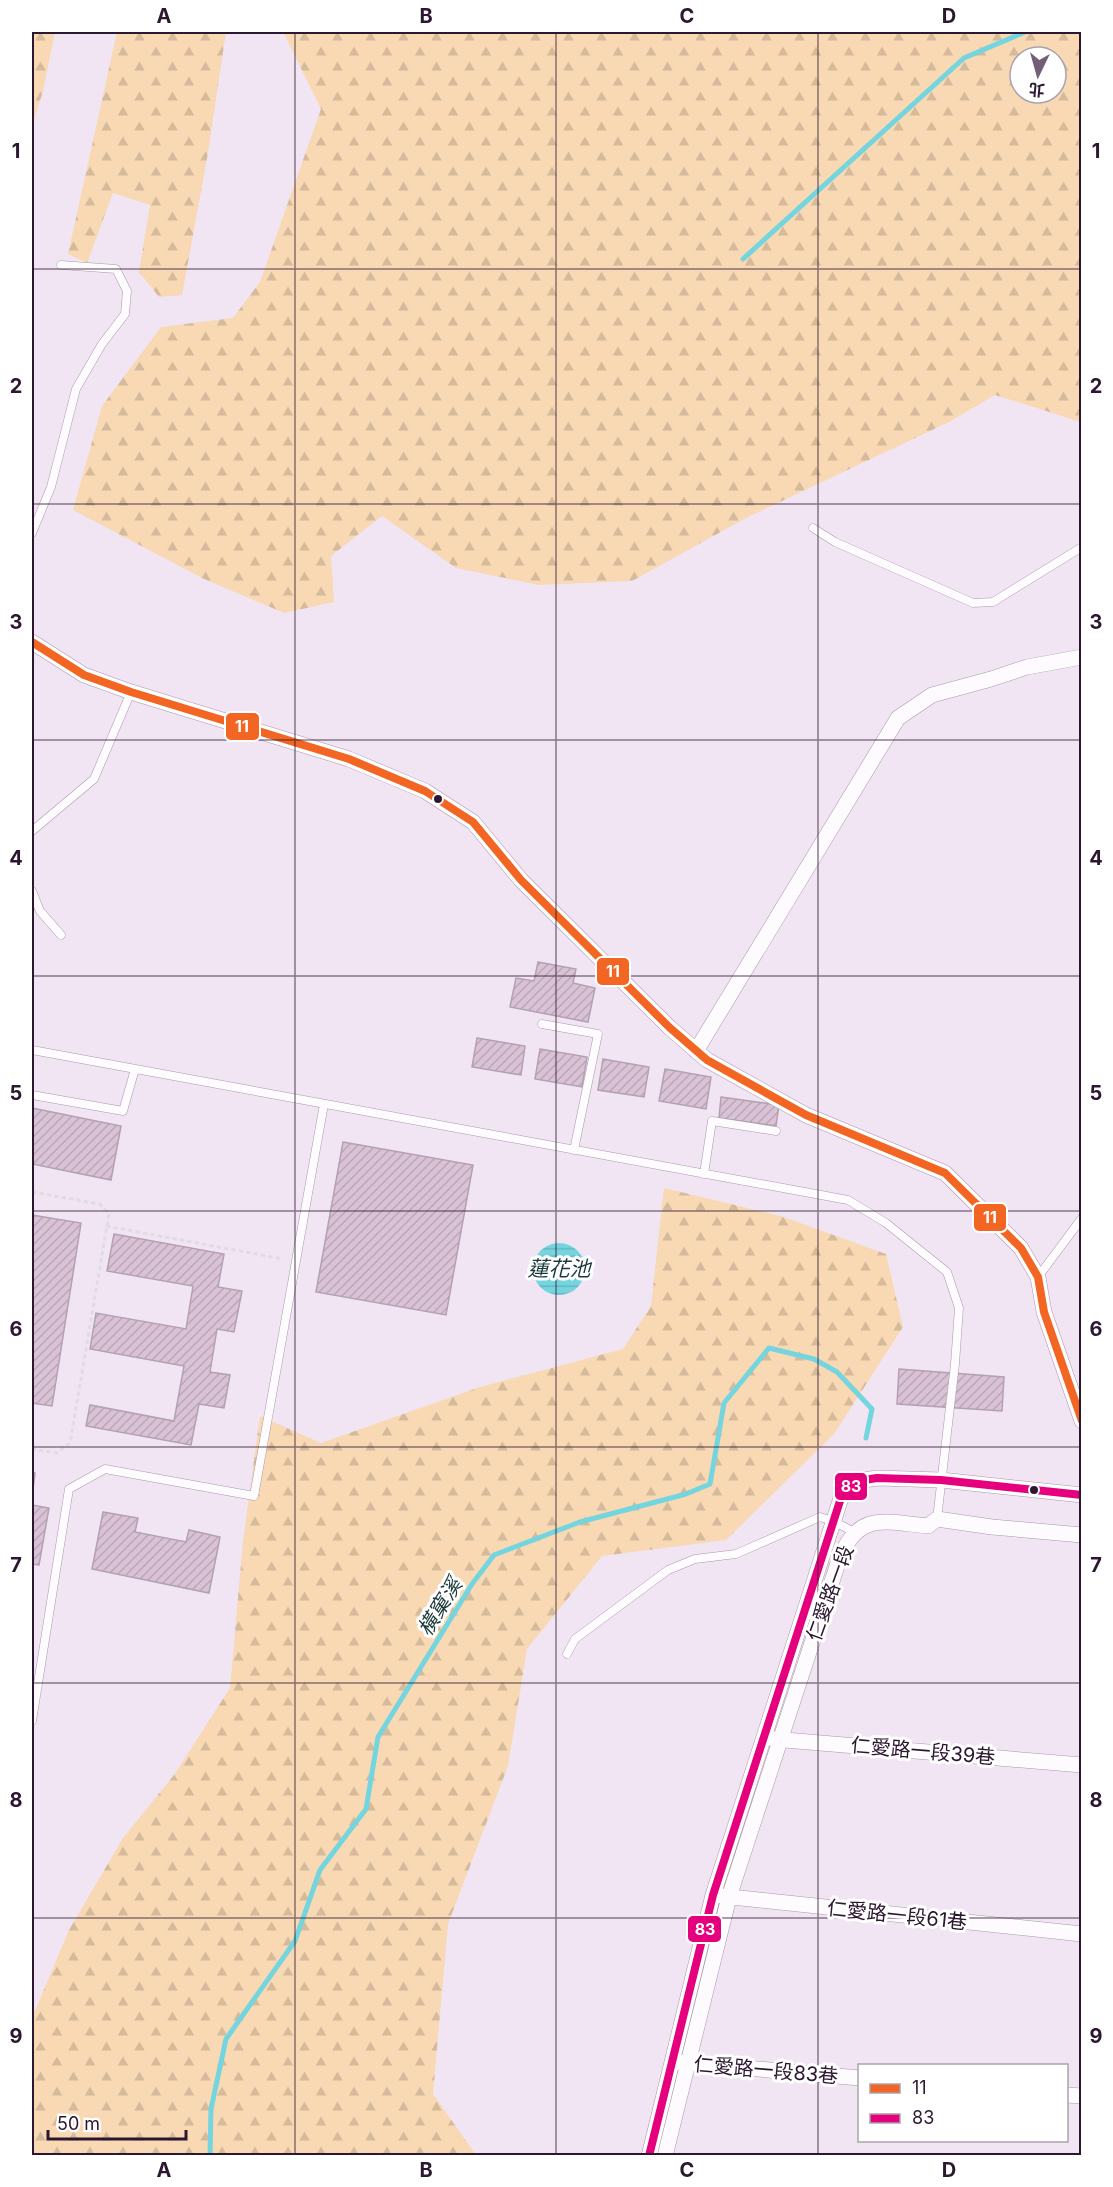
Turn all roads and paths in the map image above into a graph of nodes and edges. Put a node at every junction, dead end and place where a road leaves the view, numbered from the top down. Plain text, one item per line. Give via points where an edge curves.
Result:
1 (61, 265) dead end
2 (813, 528) dead end
3 (32, 533) edge
4 (1082, 547) edge
5 (32, 642) edge
6 (1082, 657) edge
7 (131, 692) junction
8 (32, 831) edge
9 (32, 891) edge
10 (61, 935) dead end
11 (542, 1024) dead end
12 (32, 1050) edge
13 (696, 1051) junction
14 (135, 1069) junction
15 (32, 1095) edge
16 (324, 1104) junction
17 (776, 1131) dead end
18 (574, 1150) junction
19 (704, 1174) junction
20 (32, 1192) edge
21 (1082, 1218) edge
22 (106, 1226) junction
23 (296, 1262) junction
24 (1038, 1276) junction
25 (1082, 1421) edge
26 (32, 1449) edge
27 (941, 1480) junction
28 (1082, 1494) edge
29 (937, 1519) junction
30 (833, 1521) junction
31 (855, 1532) junction
32 (1082, 1535) edge
33 (567, 1654) dead end
34 (32, 1720) edge
35 (764, 1738) junction
36 (781, 1740) junction
37 (1082, 1765) edge
38 (713, 1895) junction
39 (729, 1897) junction
40 (1082, 1934) edge
41 (679, 2063) junction
42 (858, 2078) edge
43 (649, 2156) edge
44 (665, 2156) edge

1 - 3 lane via 116,269 127,291 125,314 76,389 51,487
2 - 4 lane via 835,542 973,603 993,602
5 - 7 street via 84,675
6 - 13 street via 1027,667 932,694 898,718
7 - 8 lane via 94,779
7 - 13 street via 350,759 425,791 473,822 521,880
9 - 10 lane via 40,912
11 - 18 lane via 598,1034
12 - 14 lane
13 - 24 street via 806,1115 945,1173 1021,1248
14 - 15 lane via 123,1111
14 - 16 lane
16 - 18 lane
16 - 23 lane
17 - 19 lane via 712,1121
18 - 19 lane
19 - 27 lane via 848,1200 886,1223 946,1272 959,1308
20 - 22 path via 100,1204 109,1214
21 - 24 lane
22 - 23 path
22 - 26 path via 70,1443 57,1453
23 - 34 lane via 254,1496 105,1469 69,1489
24 - 25 street via 1044,1312
27 - 28 street, 仁愛路一段
27 - 29 lane
27 - 30 street, 仁愛路一段 via 877,1478 858,1482 846,1490
29 - 31 street, 仁愛路一段 via 928,1526 871,1523
29 - 32 street, 仁愛路一段
30 - 31 lane
30 - 33 lane via 820,1517 736,1554 695,1559 668,1570 575,1639
30 - 35 street, 仁愛路一段
31 - 36 street, 仁愛路一段 via 839,1560
35 - 36 street, 仁愛路一段39巷
35 - 38 street, 仁愛路一段
36 - 37 street, 仁愛路一段39巷
36 - 39 street, 仁愛路一段
38 - 39 street, 仁愛路一段61巷
38 - 41 street, 仁愛路一段
39 - 40 street, 仁愛路一段61巷
39 - 41 street, 仁愛路一段
41 - 42 street, 仁愛路一段83巷
41 - 43 street, 仁愛路一段
41 - 44 street, 仁愛路一段

